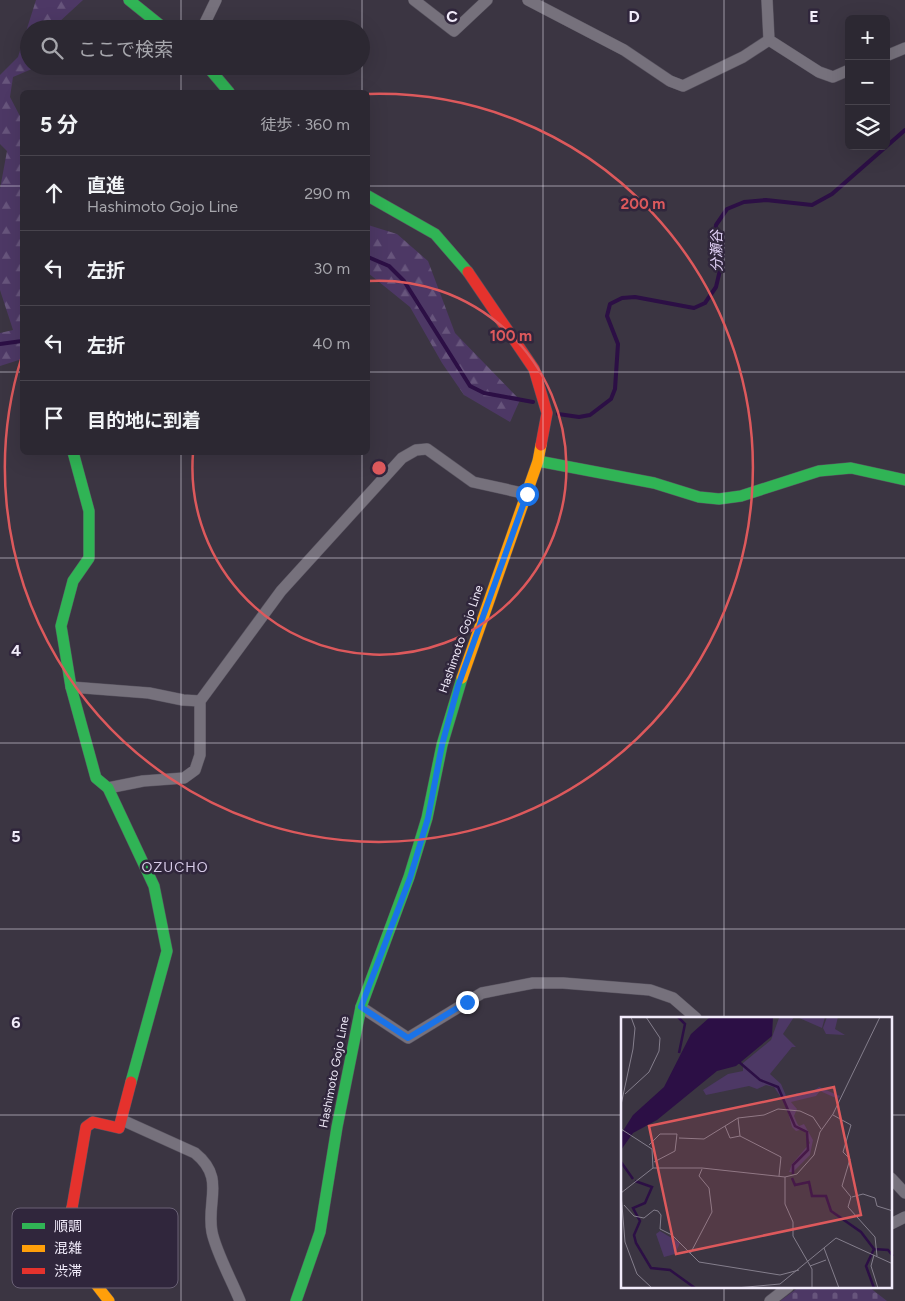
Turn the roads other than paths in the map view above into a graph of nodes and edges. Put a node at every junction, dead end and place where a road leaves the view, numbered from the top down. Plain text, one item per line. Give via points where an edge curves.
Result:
1 (129, 0) edge
2 (216, 0) edge
3 (414, 0) edge
4 (486, 0) edge
5 (528, 0) edge
6 (767, 0) edge
7 (154, 20) edge
8 (206, 20) edge
9 (769, 40) junction
10 (905, 48) edge
11 (890, 54) edge
12 (845, 72) edge
13 (215, 75) edge
14 (227, 90) edge
15 (370, 197) edge
16 (74, 455) edge
17 (538, 461) junction
18 (905, 480) edge
19 (527, 494) junction
20 (71, 687) junction
21 (200, 701) junction
22 (108, 788) junction
23 (361, 1007) junction
24 (695, 1017) edge
25 (122, 1120) junction
26 (892, 1179) edge
27 (905, 1193) edge
28 (74, 1208) edge
29 (905, 1217) edge
30 (892, 1224) edge
31 (100, 1288) edge
32 (787, 1288) edge
33 (109, 1301) edge
34 (240, 1301) edge
35 (296, 1301) edge
36 (770, 1301) edge

1 - 7 street
2 - 8 street
3 - 4 street via 454,31
5 - 9 street via 624,50 670,81 683,86 743,57
6 - 9 street
9 - 12 street via 819,72 833,77
10 - 11 street
13 - 14 street
15 - 17 street, Hashimoto Gojo Line via 435,234 473,278 534,369 548,413
16 - 20 street via 89,512 89,558 73,581 61,626
17 - 18 street via 654,482 698,497 719,499 741,496 819,471 851,468
17 - 19 street, Hashimoto Gojo Line
19 - 21 street via 473,482 426,449 416,450 402,458 281,591
19 - 23 street, Hashimoto Gojo Line via 458,686 442,745 428,818 410,878
20 - 21 street
20 - 22 street via 96,778
21 - 22 street via 200,755 195,770 184,778
22 - 25 street via 154,886 167,951
23 - 24 street via 408,1038 482,993 533,983 563,983 650,990 673,998
23 - 35 street, Hashimoto Gojo Line via 320,1232
25 - 28 street via 119,1128 93,1122 86,1127
25 - 34 street via 196,1153 206,1161 214,1182 212,1232
26 - 27 street
29 - 30 street
31 - 33 street
32 - 36 street

